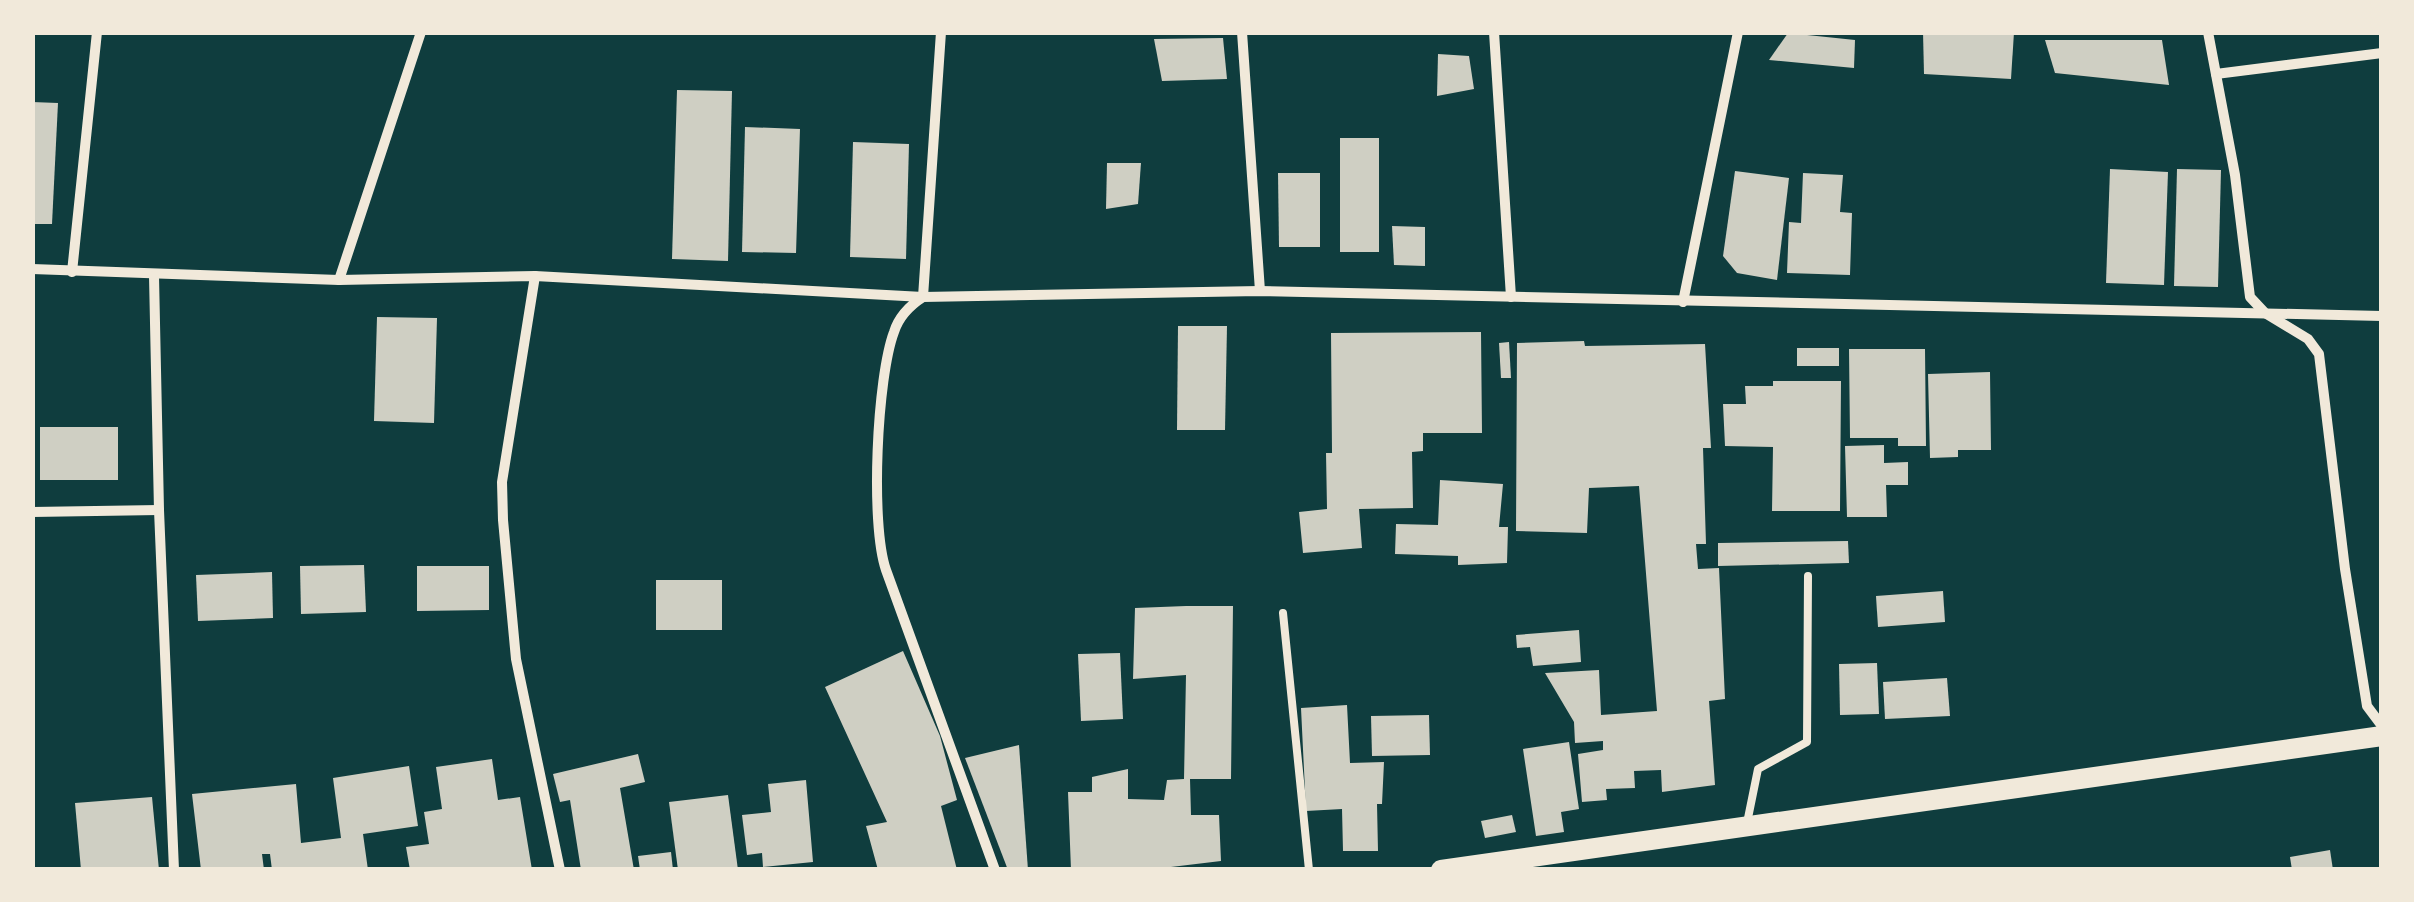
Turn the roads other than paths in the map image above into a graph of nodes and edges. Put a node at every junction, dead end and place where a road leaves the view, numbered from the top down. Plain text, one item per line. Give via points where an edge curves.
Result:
1 (97, 32) edge
2 (421, 32) edge
3 (941, 32) edge
4 (1242, 32) edge
5 (1494, 32) edge
6 (1738, 32) edge
7 (2208, 32) edge
8 (2382, 53) edge
9 (2216, 74) junction
10 (32, 269) edge
11 (72, 272) junction
12 (154, 276) junction
13 (535, 276) junction
14 (339, 280) junction
15 (1260, 290) junction
16 (922, 296) junction
17 (1511, 296) junction
18 (1683, 302) junction
19 (2267, 314) junction
20 (2382, 316) edge
21 (159, 510) junction
22 (32, 512) edge
23 (1808, 576) dead end
24 (1283, 613) dead end
25 (2382, 726) edge
26 (2382, 736) edge
27 (1746, 827) junction
28 (174, 870) edge
29 (560, 870) edge
30 (995, 870) edge
31 (1310, 870) edge
32 (1441, 870) edge

1 - 11 street
2 - 14 street
3 - 16 street
4 - 15 street
5 - 17 street
6 - 18 street
7 - 9 street
8 - 9 street
9 - 19 street via 2249,294
10 - 11 street
11 - 12 street
12 - 14 street
12 - 21 street
13 - 14 street
13 - 16 street
13 - 29 street via 502,482 516,659
15 - 16 street
15 - 17 street
16 - 30 street via 902,315 889,348 879,443 879,546
17 - 18 street
18 - 19 street
19 - 20 street
19 - 25 street via 2308,339 2319,354 2367,706
21 - 22 street
21 - 28 street
23 - 27 lane via 1807,742 1758,769
24 - 31 lane
26 - 27 main road
27 - 32 main road

